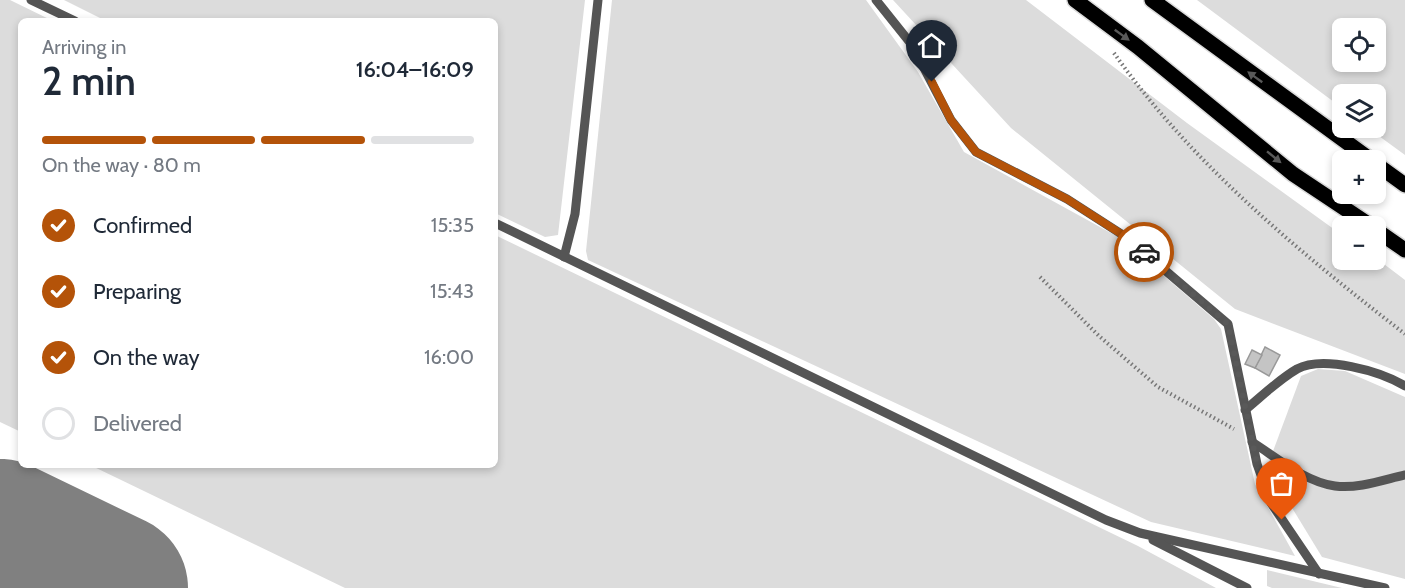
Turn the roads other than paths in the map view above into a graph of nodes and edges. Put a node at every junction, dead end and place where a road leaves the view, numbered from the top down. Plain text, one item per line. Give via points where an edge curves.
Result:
1 (31, 0) edge
2 (598, 0) edge
3 (876, 0) edge
4 (1075, 0) edge
5 (1152, 0) edge
6 (69, 18) edge
7 (1357, 150) edge
8 (1386, 171) edge
9 (1405, 185) edge
10 (1356, 216) edge
11 (498, 224) edge
12 (1386, 237) edge
13 (1405, 250) edge
14 (564, 257) junction
15 (1405, 386) edge
16 (1245, 410) junction
17 (1252, 442) junction
18 (1405, 475) edge
19 (1140, 533) junction
20 (1319, 574) junction
21 (1247, 588) edge
22 (1385, 588) edge

1 - 6 lane
2 - 14 lane via 575,214
3 - 16 lane via 912,45 951,120 976,152 1067,199 1126,237 1228,324
4 -> 10 main road via 1293,174
7 -> 5 main road
8 - 9 main road
11 - 14 lane
12 - 13 main road
14 - 19 lane via 920,431
15 - 16 lane via 1350,366 1314,363 1297,369
16 - 17 lane
17 - 18 lane via 1300,473 1335,486 1363,485
17 - 20 lane via 1271,503
19 - 20 lane
19 - 21 lane
20 - 22 lane

